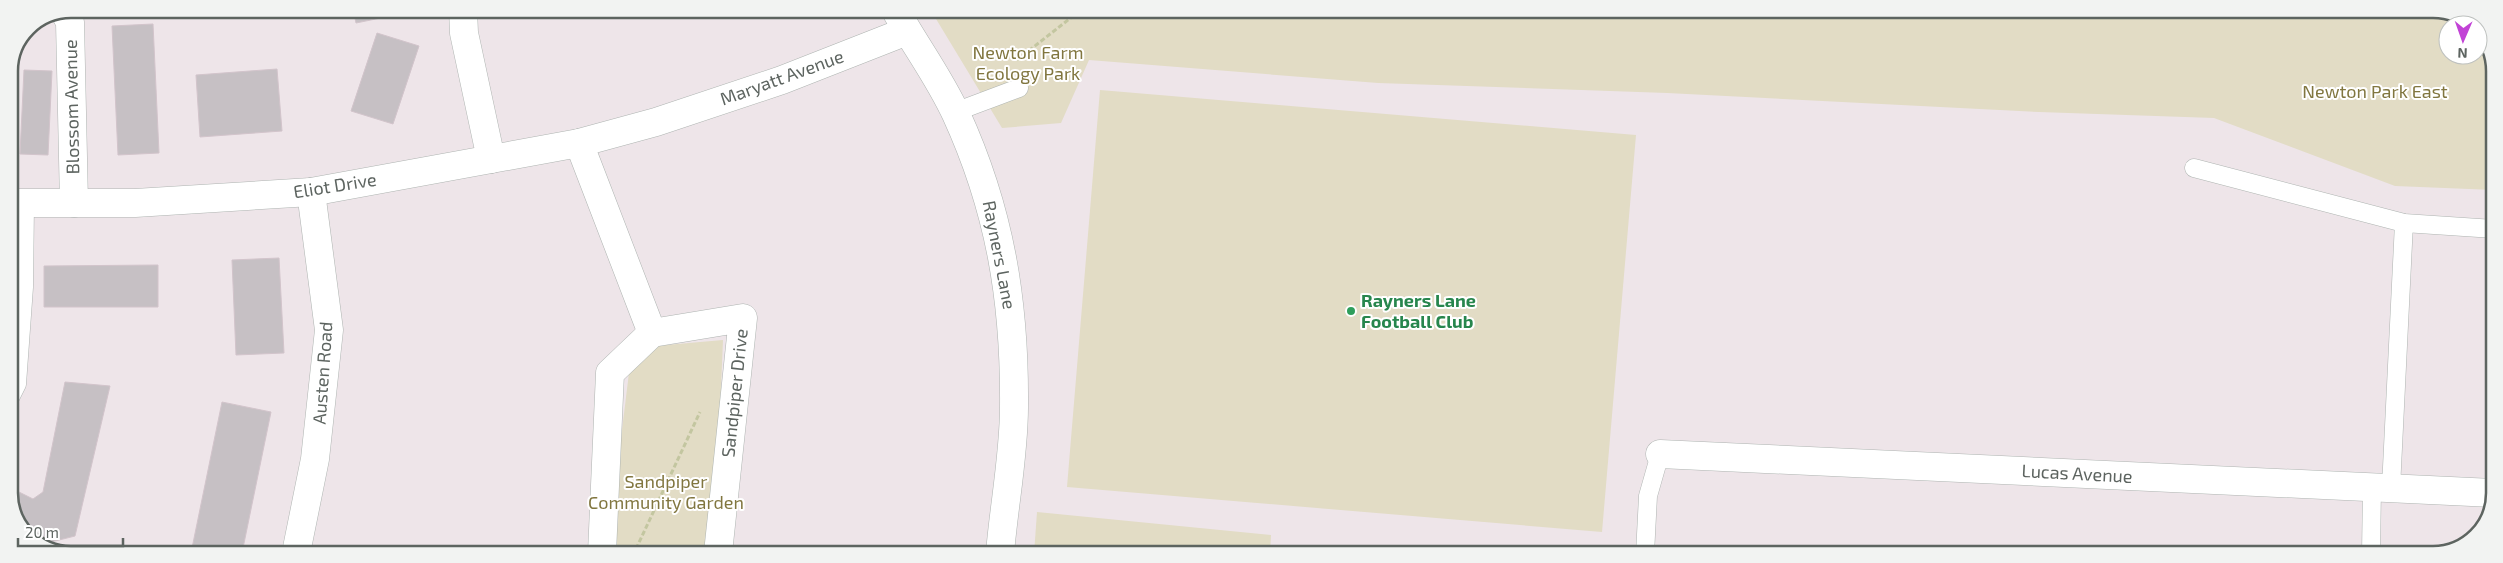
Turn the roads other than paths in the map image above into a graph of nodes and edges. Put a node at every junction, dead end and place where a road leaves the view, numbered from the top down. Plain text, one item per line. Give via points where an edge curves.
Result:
1 (68, 18) edge
2 (463, 18) edge
3 (901, 20) edge
4 (1019, 88) dead end
5 (955, 112) junction
6 (656, 122) joint
7 (579, 143) junction
8 (491, 159) junction
9 (2194, 168) dead end
10 (311, 192) junction
11 (18, 203) edge
12 (74, 203) junction
13 (18, 215) edge
14 (2404, 223) junction
15 (2485, 228) edge
16 (652, 333) junction
17 (18, 370) edge
18 (1660, 454) joint
19 (2382, 488) junction
20 (2486, 493) edge
21 (297, 546) edge
22 (602, 546) edge
23 (719, 546) edge
24 (1001, 546) edge
25 (1645, 546) edge
26 (2372, 546) edge

1 - 12 street, Blossom Avenue
2 - 8 street
3 - 5 street, Rayners Lane
3 - 6 street, Maryatt Avenue via 782,80
4 - 5 lane
5 - 24 street, Rayners Lane via 986,188 1004,262 1012,328 1014,409
6 - 7 street, Eliot Drive
7 - 8 street, Eliot Drive
7 - 16 street
8 - 10 street, Eliot Drive
9 - 14 lane
10 - 12 street, Eliot Drive via 135,203
10 - 21 street, Austen Road via 330,330 315,459
11 - 12 street, Eliot Drive
13 - 17 lane via 24,286
14 - 15 lane
14 - 19 lane
16 - 22 street via 610,374
16 - 23 street, Sandpiper Drive via 743,318
18 - 19 street, Lucas Avenue
18 - 25 lane via 1648,496
19 - 20 street, Lucas Avenue
19 - 26 lane

